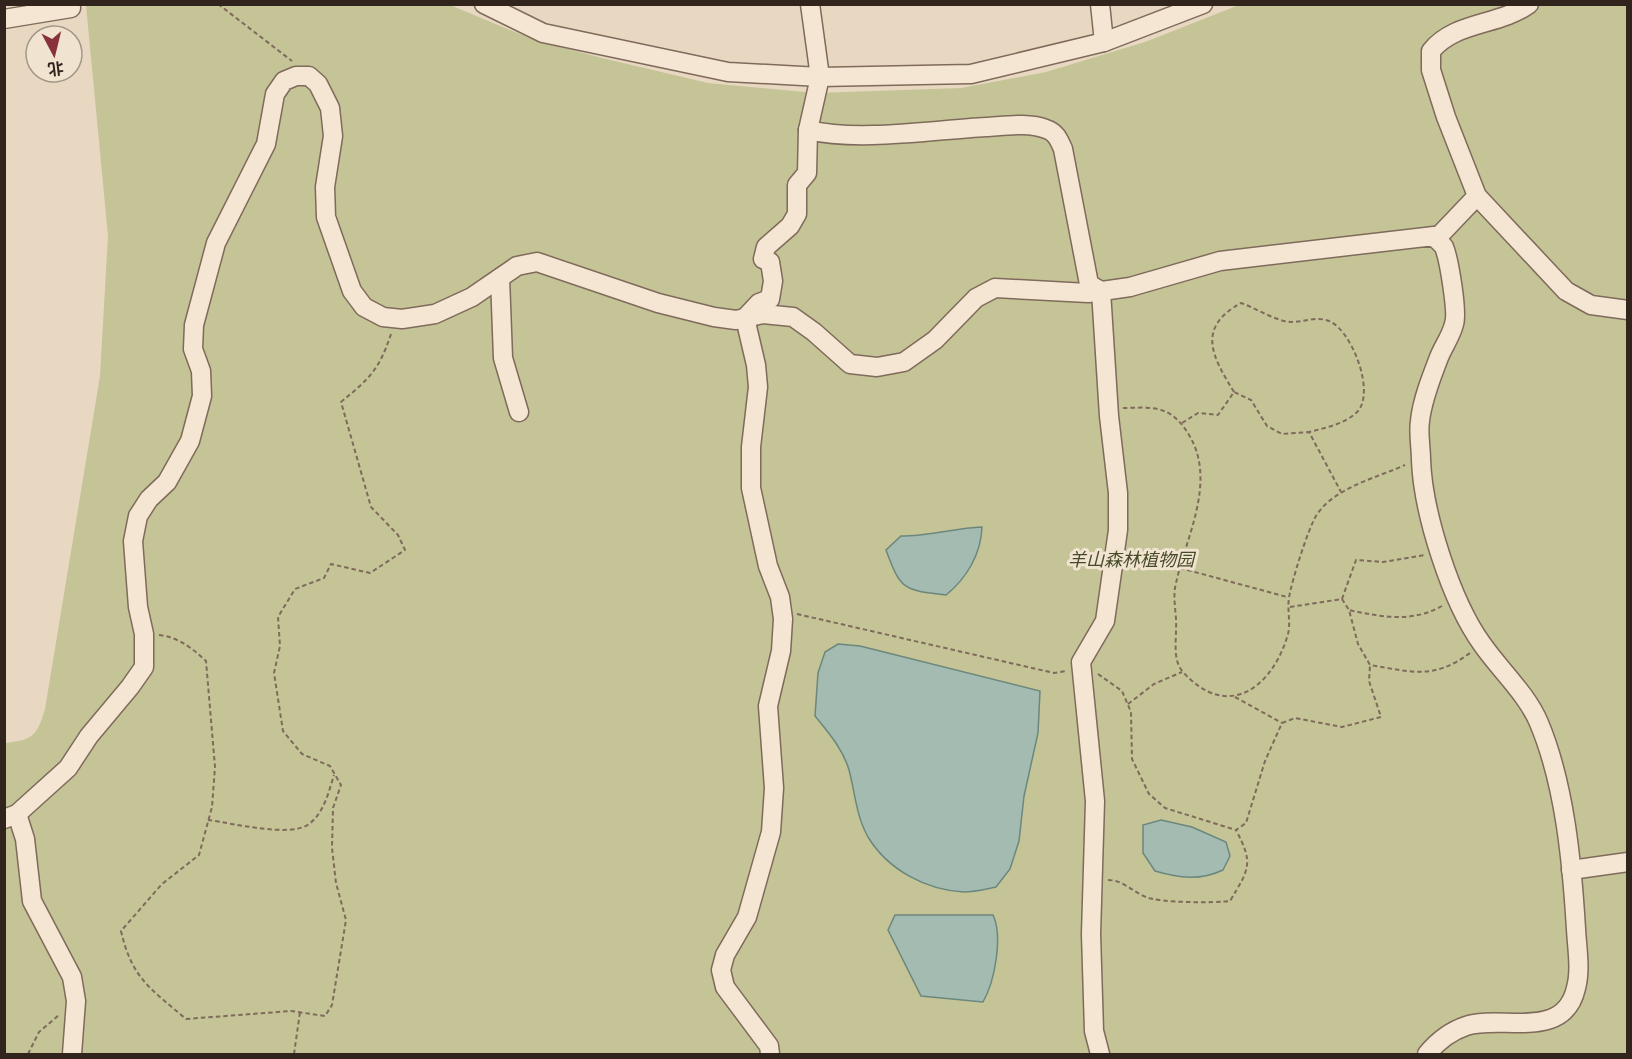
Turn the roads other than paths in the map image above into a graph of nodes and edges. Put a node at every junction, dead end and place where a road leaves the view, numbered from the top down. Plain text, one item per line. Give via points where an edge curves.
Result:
1 (484, 4) edge
2 (810, 4) edge
3 (1100, 4) edge
4 (1203, 4) edge
5 (1529, 4) edge
6 (71, 8) dead end
7 (4, 20) edge
8 (1104, 42) junction
9 (820, 77) junction
10 (808, 130) junction
11 (1477, 196) junction
12 (1436, 238) junction
13 (500, 278) junction
14 (1101, 291) junction
15 (1628, 310) edge
16 (745, 318) junction
17 (519, 412) dead end
18 (11, 816) edge
19 (1628, 862) edge
20 (1571, 870) junction
21 (72, 1054) edge
22 (770, 1054) edge
23 (1100, 1054) edge
24 (1427, 1054) edge

1 - 9 street via 543,33 728,72
2 - 9 street
3 - 8 street
4 - 8 street
5 - 11 street via 1518,13 1459,30 1438,41 1431,51 1431,70
6 - 7 street
8 - 9 street via 971,74
9 - 10 street
10 - 14 street via 863,134 1009,126 1045,128 1056,135 1064,148 1089,284
10 - 16 street via 807,173 797,185 797,214 790,226 766,247 763,259 770,262 771,299 759,303
11 - 12 street
11 - 15 street via 1566,291 1591,305
12 - 14 street via 1416,237 1220,261 1130,287
12 - 20 street via 1444,248 1456,322 1438,358 1420,420 1421,459 1440,552 1457,598 1482,644 1539,723 1557,782
13 - 16 street via 517,266 537,261 657,303 714,318
13 - 17 street via 503,358
13 - 18 street via 472,297 435,314 383,317 364,307 352,291 326,217 325,187 333,136 330,108 309,75 284,81 275,94 266,144 216,243 194,326 193,349 201,371 202,396 190,441 166,482 138,516 133,541 144,667 68,768
14 - 16 street via 995,288 976,298 935,340 904,362 877,367 850,364 792,317 763,314
14 - 23 street via 1118,530 1105,621 1081,665 1095,801 1092,993
16 - 22 street via 758,387 751,488 782,614 781,651 768,706 774,788 771,832 747,917 725,955 721,970 725,987 769,1046
18 - 21 street via 24,839 32,901 72,977
19 - 20 street
20 - 24 street via 1578,963 1576,988 1569,1005 1539,1023 1488,1022 1466,1026 1446,1036

